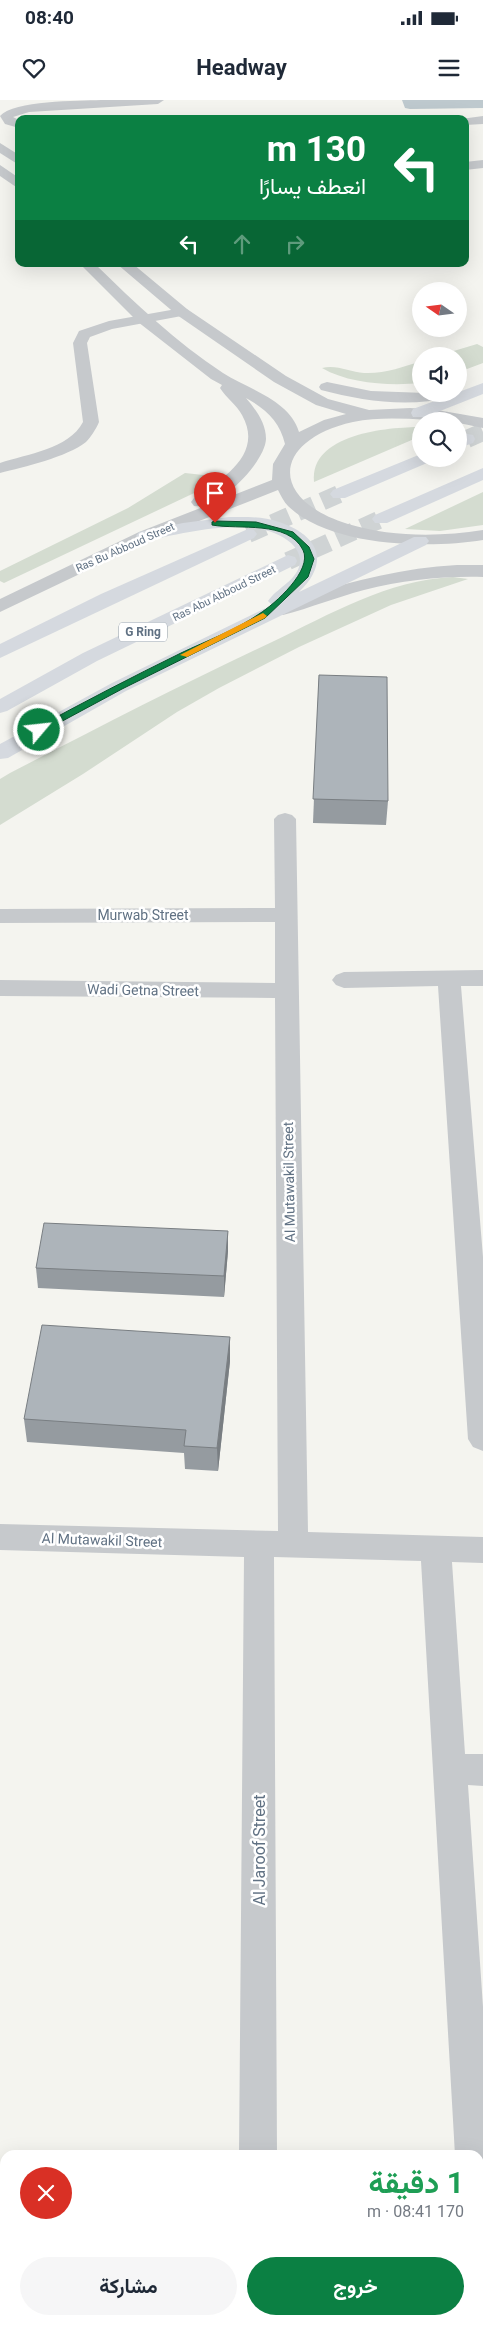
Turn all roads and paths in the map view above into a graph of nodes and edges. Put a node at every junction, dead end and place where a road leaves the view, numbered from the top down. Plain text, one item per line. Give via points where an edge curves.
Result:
1 (158, 100) edge
2 (483, 120) edge
3 (469, 121) edge
4 (15, 123) edge
5 (0, 147) edge
6 (15, 158) edge
7 (483, 158) edge
8 (469, 160) edge
9 (483, 164) edge
10 (469, 166) edge
11 (0, 169) edge
12 (15, 182) edge
13 (90, 267) edge
14 (128, 267) edge
15 (182, 312) junction
16 (143, 319) junction
17 (252, 358) junction
18 (217, 376) junction
19 (483, 387) edge
20 (467, 390) edge
21 (412, 396) edge
22 (412, 412) edge
23 (419, 412) edge
24 (368, 415) junction
25 (467, 419) edge
26 (483, 423) tunnel mouth
27 (294, 445) junction
28 (412, 463) edge
29 (0, 468) edge
30 (483, 473) edge
31 (281, 482) junction
32 (339, 494) tunnel mouth
33 (381, 519) tunnel mouth
34 (248, 534) tunnel mouth
35 (483, 534) edge
36 (145, 536) junction
37 (446, 540) junction
38 (420, 541) junction
39 (483, 547) edge
40 (288, 561) tunnel mouth
41 (483, 571) edge
42 (0, 606) edge
43 (262, 616) junction
44 (0, 652) edge
45 (0, 707) edge
46 (0, 753) edge
47 (285, 819) dead end
48 (286, 915) junction
49 (0, 916) edge
50 (449, 978) junction
51 (483, 978) edge
52 (344, 980) dead end
53 (0, 988) edge
54 (287, 992) junction
55 (482, 1381) edge
56 (483, 1439) edge
57 (0, 1537) edge
58 (259, 1544) junction
59 (293, 1545) junction
60 (436, 1549) junction
61 (483, 1550) edge
62 (466, 1770) edge
63 (258, 2150) edge
64 (474, 2150) edge

1 - 4 street via 29,108 6,116 8,121
2 - 3 street
5 - 6 street
7 - 8 street
9 - 10 street
11 - 12 street
13 - 16 street
14 - 15 street
15 - 16 street
15 - 17 street
16 - 18 street
16 - 29 street via 109,325 84,334 80,343 91,422 79,439
17 - 21 street via 318,384 362,394
17 - 24 street via 302,393
18 - 27 street via 260,399 281,416 290,429
18 - 36 street via 250,413 258,441 252,458 242,472 224,487
19 - 20 street
19 - 23 highway
22 - 24 street
24 - 27 street via 324,426
25 - 26 street
27 - 31 street via 281,465
28 - 32 highway
30 - 33 highway
31 - 36 street, Ras Bu Abboud Street
31 - 38 street via 292,500 314,516 336,526 380,537
34 - 44 highway
35 - 37 street
36 - 42 street, Ras Bu Abboud Street
36 - 43 highway via 205,524 242,522 280,529 300,540 310,559 306,572
37 - 38 street
37 - 39 street
38 - 43 highway
40 - 45 highway, Ras Abu Abboud Street / G Ring via 90,657
41 - 43 street via 436,571 396,576 343,589
43 - 46 highway via 120,687
47 - 48 street, Al Mutawakil Street
48 - 49 street, Murwab Street
48 - 54 street, Al Mutawakil Street
50 - 51 street
50 - 52 street
50 - 55 street
53 - 54 street, Wadi Getna Street
54 - 59 street, Al Mutawakil Street
55 - 56 street
57 - 58 street, Al Mutawakil Street
58 - 59 street, Al Mutawakil Street
58 - 63 street, Al Jaroof Street
59 - 60 street, Al Mutawakil Street
60 - 61 street, Al Mutawakil Street
60 - 62 street
62 - 64 street

